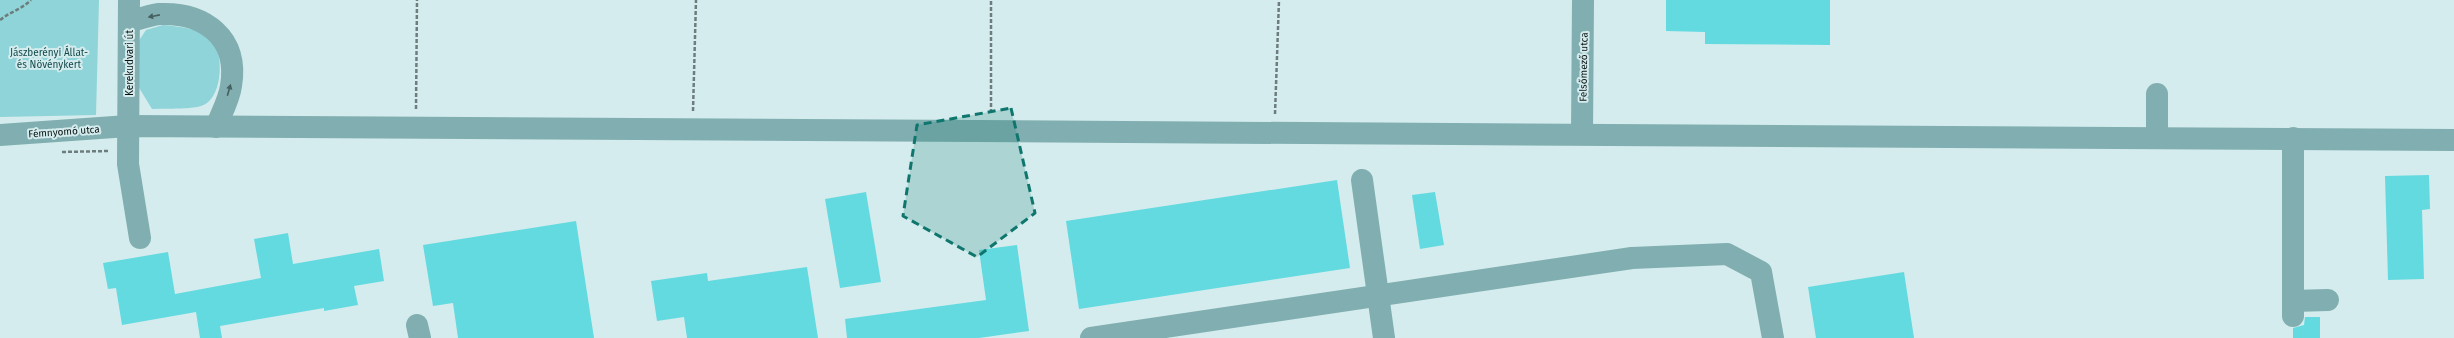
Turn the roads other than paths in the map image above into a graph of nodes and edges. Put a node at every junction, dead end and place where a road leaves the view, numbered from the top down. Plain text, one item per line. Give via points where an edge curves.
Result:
1 (129, 0) edge
2 (1583, 0) edge
3 (129, 22) junction
4 (2157, 94) dead end
5 (128, 126) junction
6 (216, 127) junction
7 (1582, 134) junction
8 (0, 135) edge
9 (2157, 138) junction
10 (2293, 138) junction
11 (2454, 140) edge
12 (1362, 180) dead end
13 (140, 238) dead end
14 (1376, 296) junction
15 (2328, 300) dead end
16 (1091, 338) edge
17 (1384, 338) edge
18 (1773, 338) edge

1 - 3 street, Kerekudvari út
2 - 7 street, Felsőmező utca
3 - 5 street, Kerekudvari út
6 -> 3 street via 231,87 232,59 223,40 205,22 182,16 158,14
4 - 9 street
5 - 6 street
5 - 8 street, Fémnyomó utca
5 - 13 street, Kerekudvari út via 128,164
6 - 7 street
7 - 9 street
9 - 10 street
10 - 11 street
10 - 15 street via 2293,309
12 - 14 street
14 - 16 street
14 - 17 street
14 - 18 street via 1632,258 1727,254 1761,272

